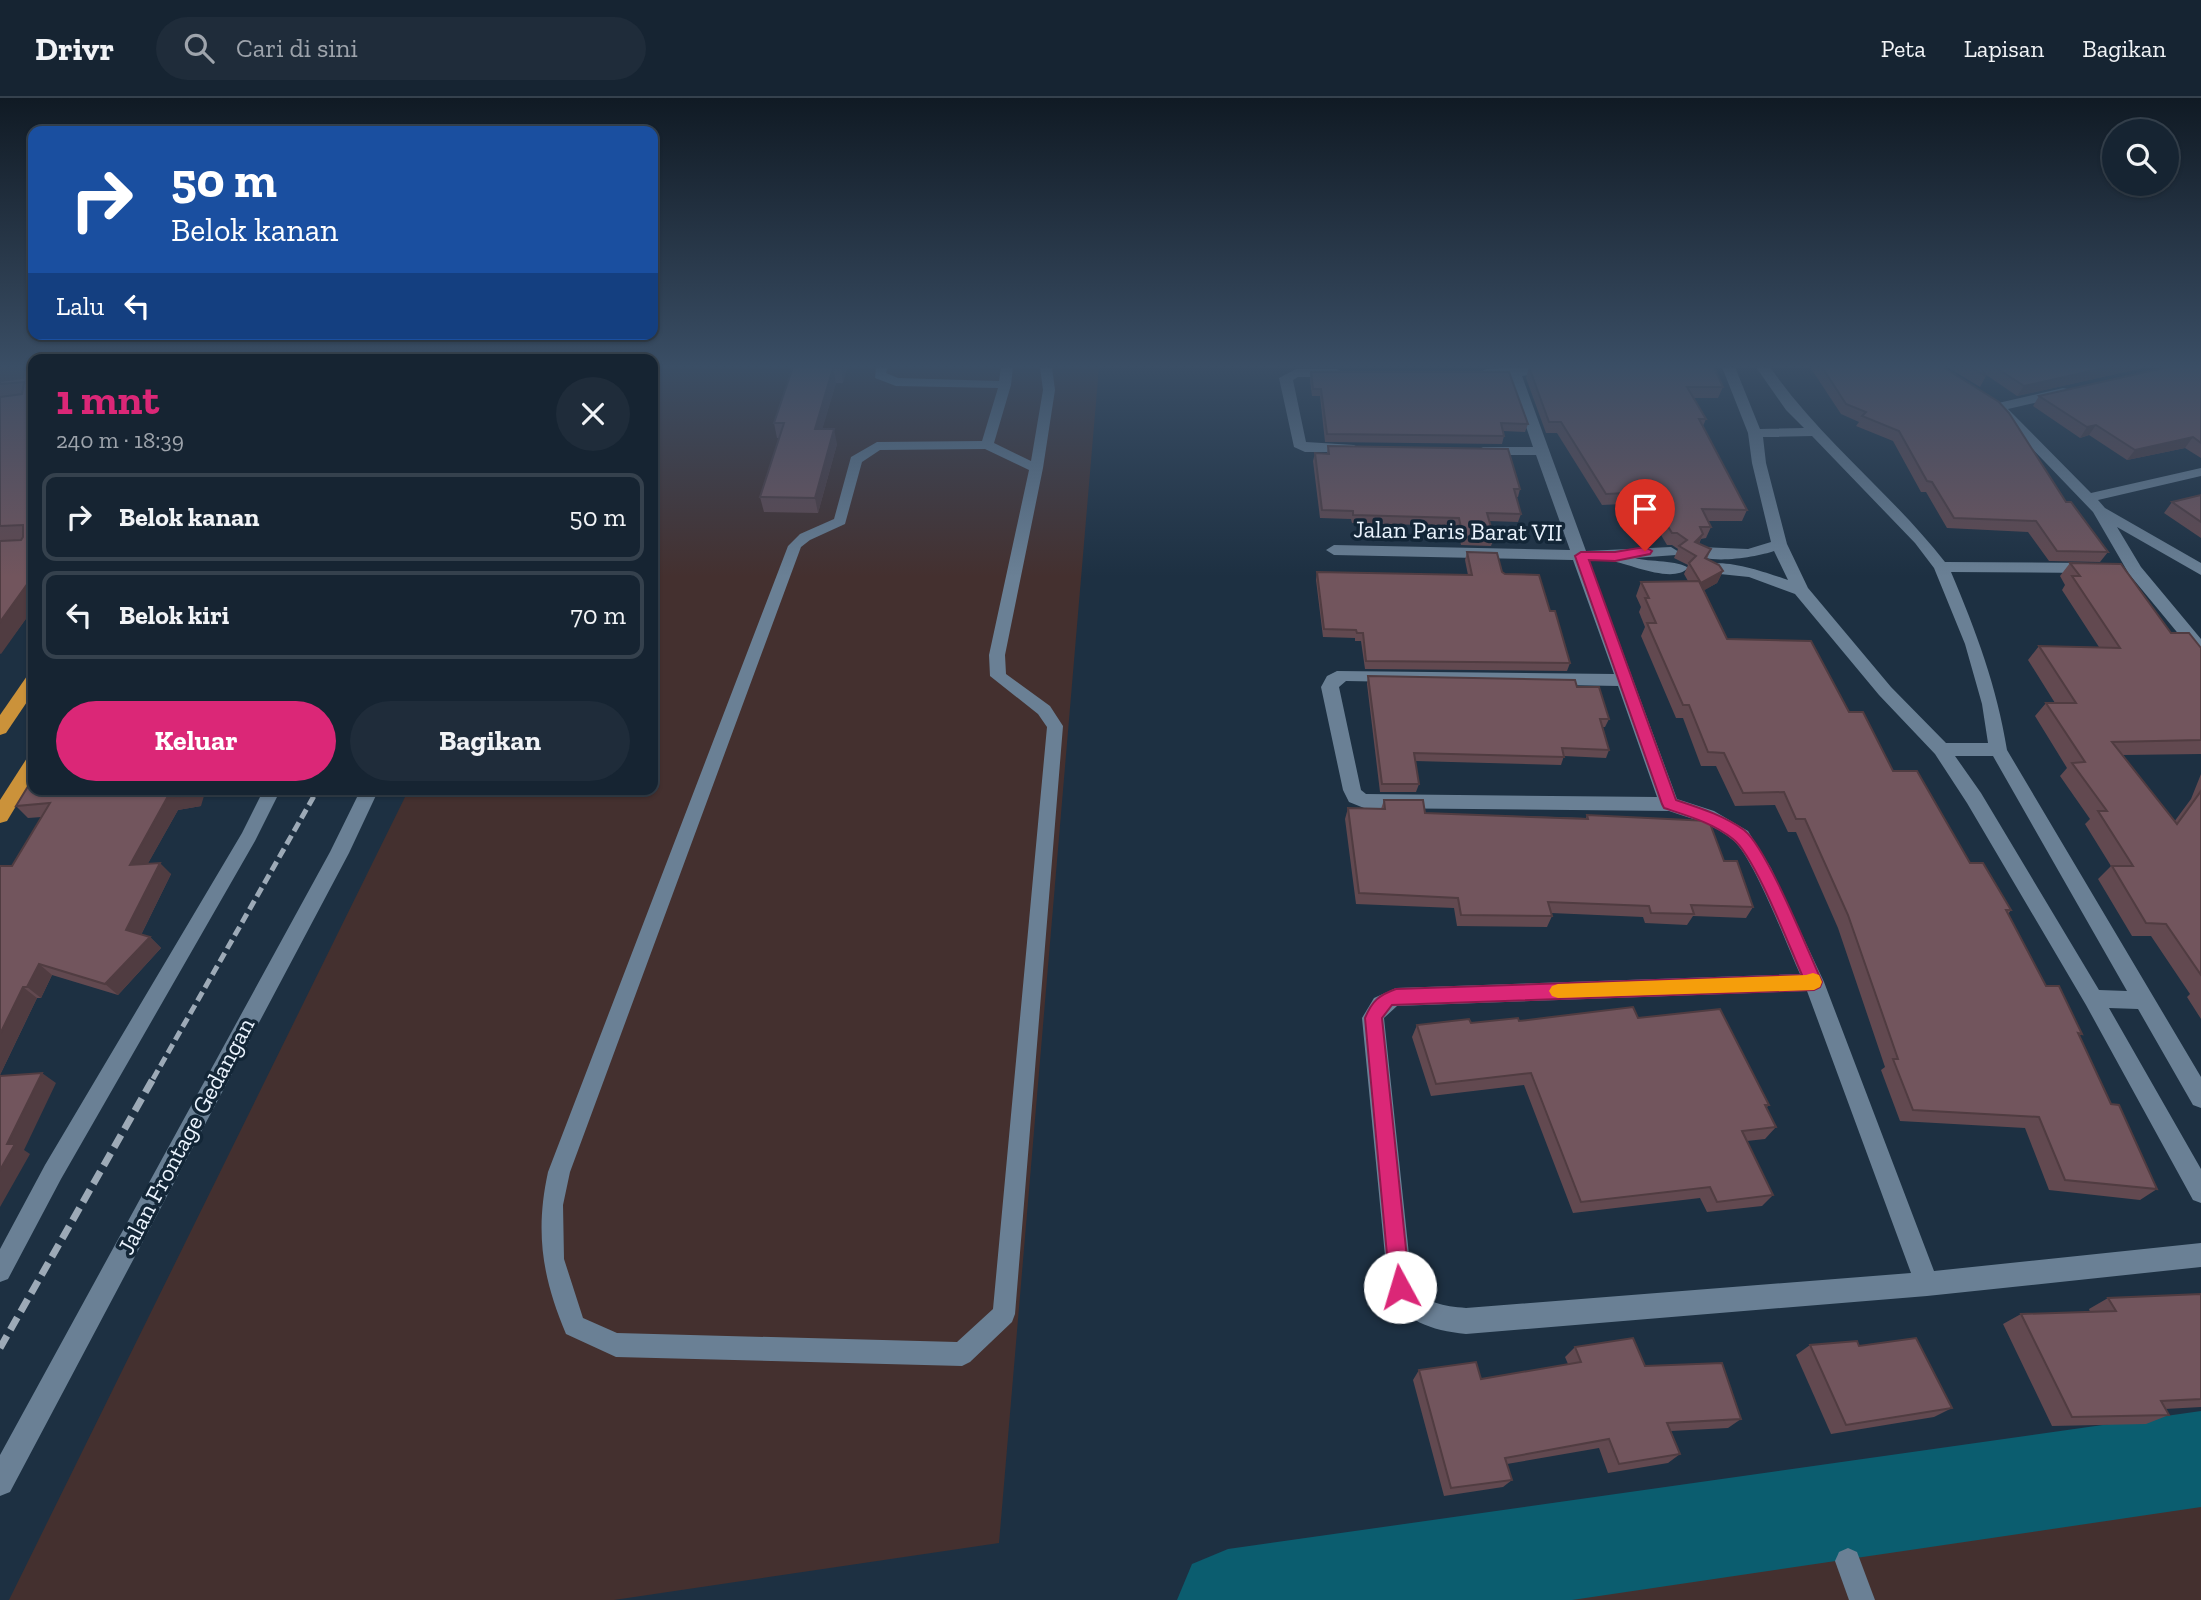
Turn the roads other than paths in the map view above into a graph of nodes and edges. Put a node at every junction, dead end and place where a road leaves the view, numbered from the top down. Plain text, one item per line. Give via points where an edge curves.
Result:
1 (989, 437) edge
2 (1041, 437) edge
3 (1298, 437) edge
4 (1537, 437) edge
5 (1756, 437) edge
6 (1820, 437) edge
7 (2027, 437) edge
8 (987, 445) junction
9 (1370, 449) edge
10 (1463, 450) edge
11 (1542, 451) junction
12 (1036, 468) junction
13 (2201, 472) edge
14 (2088, 498) junction
15 (2099, 510) junction
16 (1779, 544) junction
17 (1334, 550) dead end
18 (1671, 552) dead end
19 (1700, 552) edge
20 (1581, 556) junction
21 (1615, 556) junction
22 (1941, 566) junction
23 (1680, 568) dead end
24 (1710, 568) edge
25 (2136, 570) junction
26 (2201, 570) edge
27 (1801, 590) junction
28 (2199, 646) edge
29 (1625, 680) junction
30 (28, 687) edge
31 (0, 729) edge
32 (1941, 749) junction
33 (1998, 750) junction
34 (28, 771) edge
35 (270, 795) edge
36 (367, 795) edge
37 (1669, 804) junction
38 (0, 816) edge
39 (1814, 982) junction
40 (2093, 999) junction
41 (2142, 1000) junction
42 (2201, 1098) edge
43 (2201, 1192) edge
44 (2201, 1255) edge
45 (0, 1271) edge
46 (1927, 1284) junction
47 (0, 1482) edge
48 (1848, 1561) dead end
49 (1862, 1600) edge

1 - 8 lane
2 - 12 lane
3 - 9 street via 1305,448
4 - 11 street
5 - 16 street
6 - 22 street
7 - 14 street
8 - 12 lane
8 - 12 lane via 877,446 865,452 856,460 840,521 806,535 795,546 559,1171 552,1205 553,1259 574,1326 616,1345 962,1354 1004,1314 1055,726 1044,709 998,676 996,655
10 - 11 street
11 - 20 street
13 - 14 street
14 - 15 street
15 - 25 street
15 - 26 street
16 - 19 street via 1749,554
16 - 27 street
17 - 20 street, Jalan Paris Barat VII
18 - 21 street
20 - 21 street, Jalan Paris Barat VII
20 - 29 street
21 - 23 street via 1650,567
22 - 25 street
22 - 33 street via 1980,667
24 - 27 street via 1751,572
25 - 28 street
27 - 32 street via 1885,691
29 - 37 street
29 - 37 street via 1343,675 1330,687 1352,790 1364,801
30 - 31 highway
32 - 33 street
32 - 40 street
33 - 41 street
34 - 38 highway
35 - 45 lane
36 - 47 street, Jalan Frontage Gedangan
37 - 39 street via 1707,816 1741,836 1764,873
39 - 46 street
39 - 46 street via 1387,1000 1373,1018 1400,1287 1409,1303 1435,1318 1466,1321
40 - 41 street
40 - 43 street
41 - 42 street
44 - 46 street
48 - 49 lane

